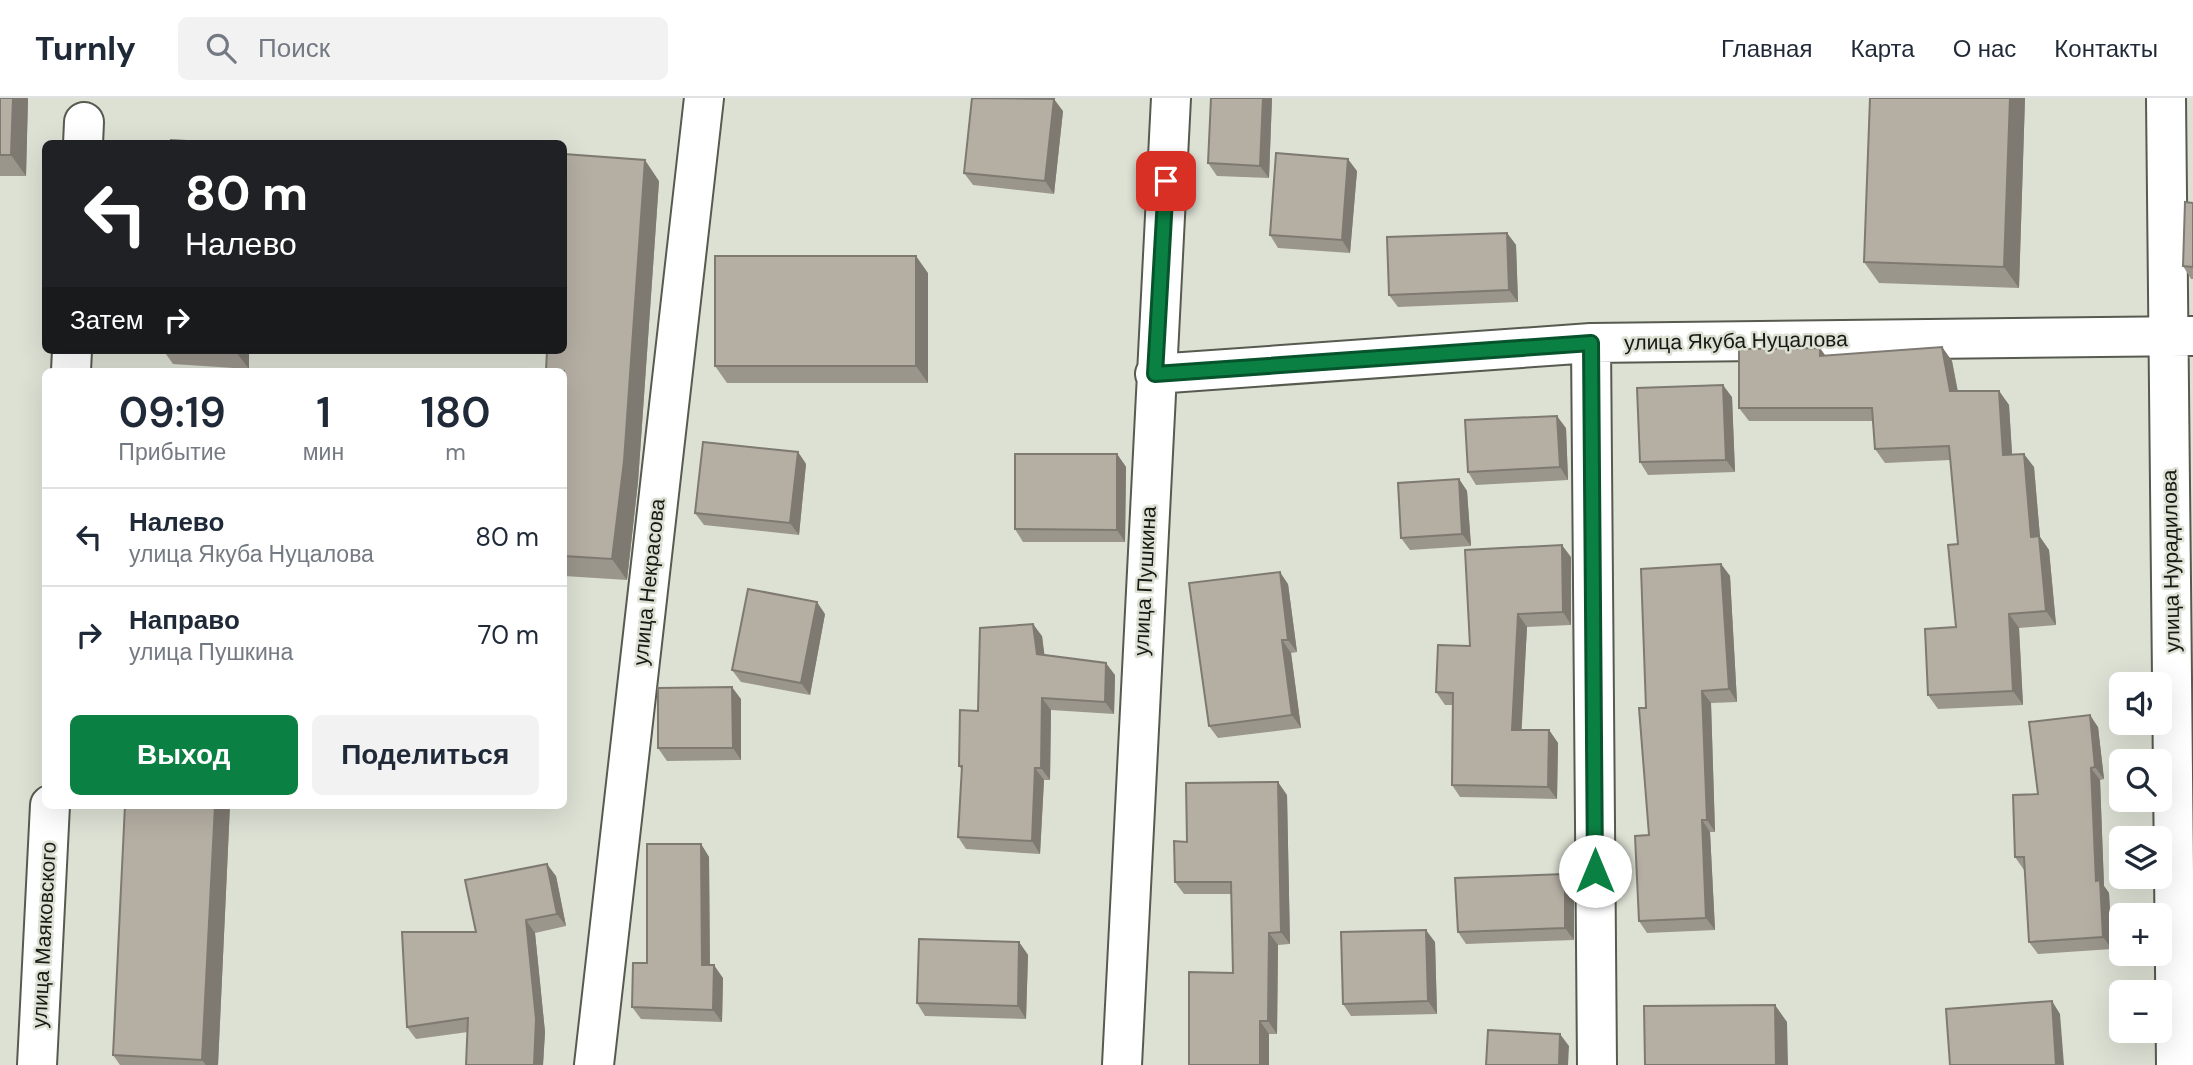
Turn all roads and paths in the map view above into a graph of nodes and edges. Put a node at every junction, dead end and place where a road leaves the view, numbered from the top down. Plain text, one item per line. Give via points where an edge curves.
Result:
1 (704, 98) edge
2 (1171, 98) edge
3 (2166, 98) edge
4 (2181, 336) edge
5 (1591, 343) junction
6 (1155, 374) junction
7 (50, 809) edge
8 (37, 1065) edge
9 (594, 1065) edge
10 (1122, 1065) edge
11 (1597, 1065) edge
12 (2176, 1065) edge

1 - 9 street, улица Некрасова
2 - 6 street, улица Пушкина
3 - 4 street, улица Нурадилова
4 - 5 street, улица Якуба Нуцалова
4 - 12 street, улица Нурадилова
5 - 6 street, улица Якуба Нуцалова
5 - 11 street
6 - 10 street, улица Пушкина
7 - 8 street, улица Маяковского

